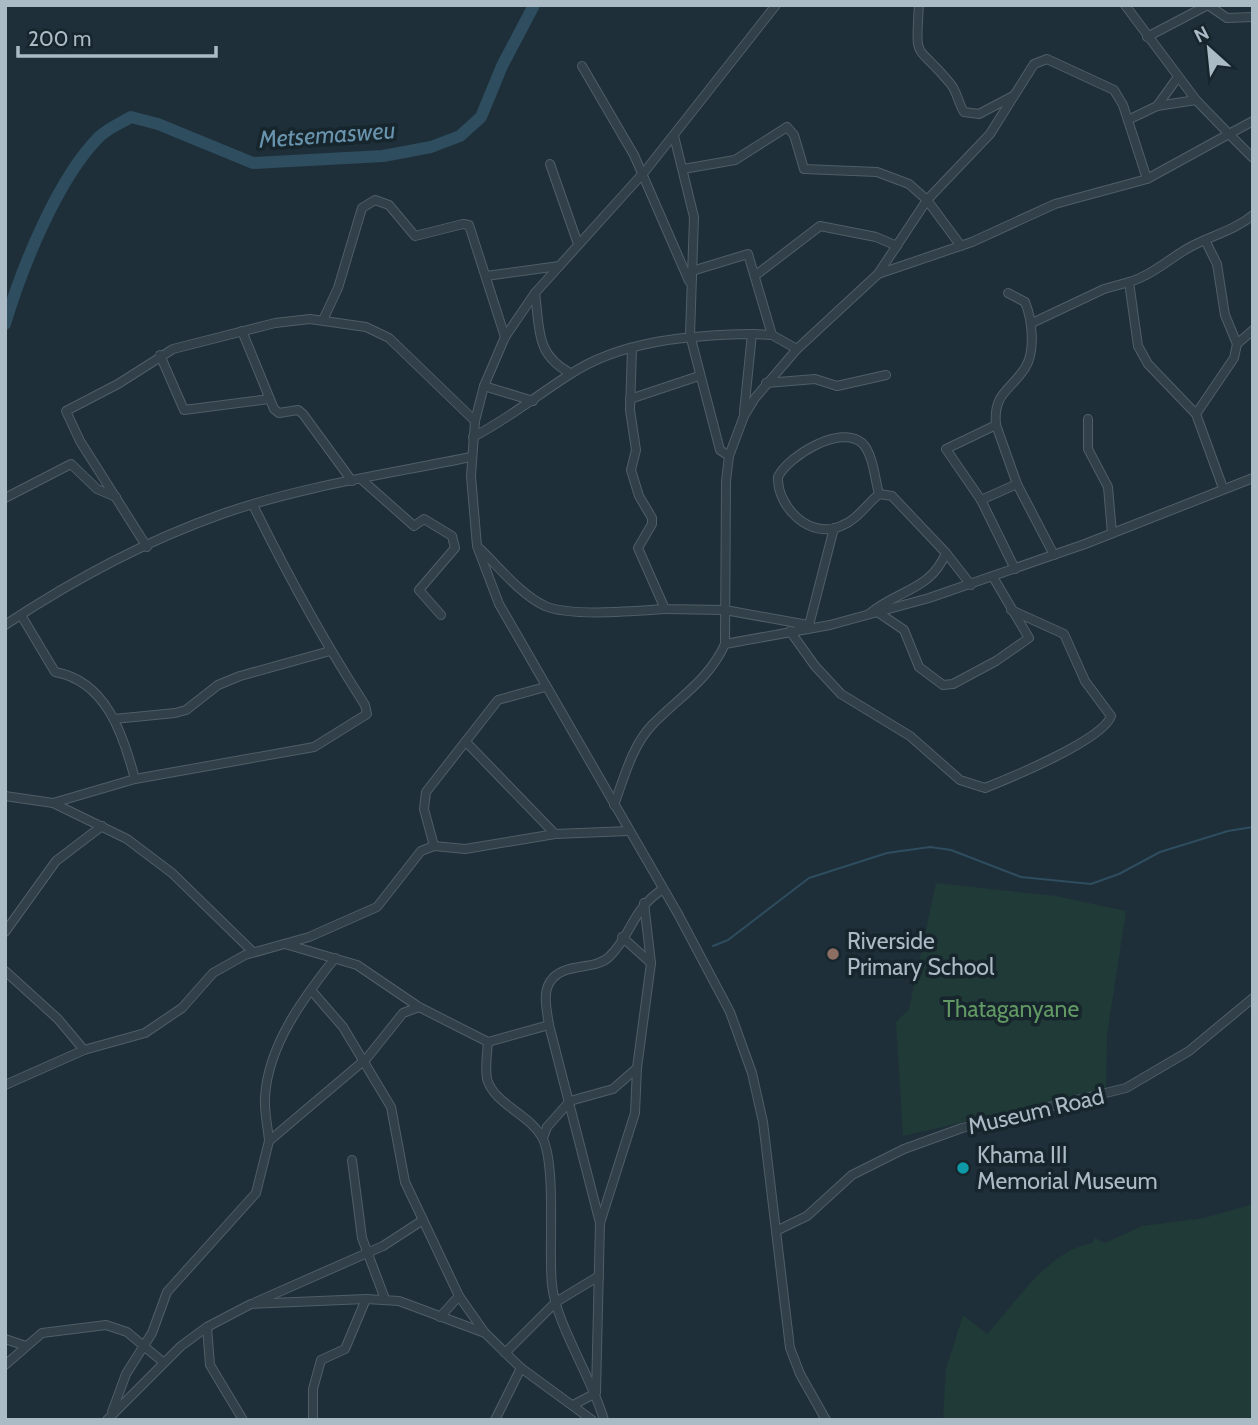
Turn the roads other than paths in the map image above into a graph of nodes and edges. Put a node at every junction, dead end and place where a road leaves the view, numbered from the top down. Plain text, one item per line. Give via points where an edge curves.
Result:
1 (776, 5) edge
2 (919, 5) edge
3 (1125, 5) edge
4 (1253, 17) edge
5 (1147, 37) junction
6 (582, 66) dead end
7 (1178, 77) junction
8 (1013, 96) junction
9 (1196, 100) junction
10 (1157, 106) junction
11 (1128, 120) junction
12 (1253, 121) edge
13 (1229, 134) junction
14 (674, 136) junction
15 (1253, 158) edge
16 (550, 164) dead end
17 (683, 169) junction
18 (643, 175) junction
19 (1147, 179) junction
20 (927, 200) junction
21 (1253, 215) edge
22 (1205, 240) junction
23 (578, 244) junction
24 (897, 246) junction
25 (961, 246) junction
26 (559, 266) junction
27 (692, 271) junction
28 (878, 274) junction
29 (756, 275) junction
30 (486, 276) junction
31 (1129, 282) junction
32 (690, 284) junction
33 (535, 293) junction
34 (1009, 293) dead end
35 (323, 320) junction
36 (1032, 323) junction
37 (1253, 330) edge
38 (242, 331) junction
39 (752, 334) junction
40 (690, 335) junction
41 (772, 335) junction
42 (505, 337) junction
43 (1237, 344) junction
44 (632, 349) junction
45 (797, 349) junction
46 (160, 355) junction
47 (570, 373) junction
48 (886, 375) dead end
49 (699, 376) junction
50 (766, 383) junction
51 (484, 386) junction
52 (270, 399) junction
53 (630, 399) junction
54 (533, 401) junction
55 (1196, 414) junction
56 (744, 416) junction
57 (1088, 419) dead end
58 (475, 421) junction
59 (996, 425) junction
60 (473, 437) junction
61 (729, 456) junction
62 (471, 457) junction
63 (1253, 478) edge
64 (361, 479) junction
65 (352, 481) junction
66 (1017, 484) junction
67 (1223, 488) junction
68 (879, 494) junction
69 (116, 497) junction
70 (5, 498) edge
71 (981, 500) junction
72 (253, 505) junction
73 (834, 528) junction
74 (1112, 533) junction
75 (477, 546) junction
76 (146, 547) junction
77 (946, 553) junction
78 (1054, 555) junction
79 (1014, 569) junction
80 (993, 577) junction
81 (971, 585) junction
82 (665, 609) junction
83 (725, 610) junction
84 (1011, 610) junction
85 (879, 612) junction
86 (21, 615) junction
87 (441, 615) dead end
88 (866, 616) junction
89 (5, 625) edge
90 (808, 627) junction
91 (790, 631) junction
92 (725, 644) junction
93 (330, 652) junction
94 (545, 687) junction
95 (114, 719) junction
96 (466, 742) junction
97 (135, 779) junction
98 (5, 796) edge
99 (54, 803) junction
100 (614, 804) junction
101 (102, 826) junction
102 (629, 831) junction
103 (555, 834) junction
104 (434, 846) junction
105 (663, 889) junction
106 (644, 903) junction
107 (5, 932) edge
108 (622, 937) junction
109 (284, 943) junction
110 (253, 952) junction
111 (335, 958) junction
112 (650, 963) junction
113 (5, 971) edge
114 (311, 990) junction
115 (1253, 998) edge
116 (419, 1007) junction
117 (549, 1025) junction
118 (488, 1042) junction
119 (84, 1050) junction
120 (361, 1062) junction
121 (637, 1068) junction
122 (5, 1085) edge
123 (570, 1101) junction
124 (543, 1139) junction
125 (269, 1141) junction
126 (352, 1160) dead end
127 (423, 1220) junction
128 (600, 1223) junction
129 (776, 1231) junction
130 (367, 1254) junction
131 (599, 1276) junction
132 (459, 1296) junction
133 (366, 1299) junction
134 (385, 1299) junction
135 (556, 1302) junction
136 (251, 1304) junction
137 (440, 1317) junction
138 (206, 1326) junction
139 (485, 1333) junction
140 (5, 1339) edge
141 (26, 1346) junction
142 (144, 1349) junction
143 (505, 1353) junction
144 (163, 1362) junction
145 (5, 1365) edge
146 (521, 1368) junction
147 (596, 1393) junction
148 (573, 1405) junction
149 (109, 1417) edge
150 (243, 1420) edge
151 (313, 1420) edge
152 (495, 1420) edge
153 (592, 1420) edge
154 (604, 1420) edge
155 (826, 1420) edge

1 - 14 street
2 - 8 street via 917,46 922,57 950,82 964,112 979,114
3 - 5 street
4 - 5 street via 1227,19 1208,5
5 - 7 street
6 - 18 street
7 - 9 street
7 - 10 street
8 - 11 street via 1034,64 1054,60 1114,90
8 - 20 street via 990,134
9 - 10 street
9 - 13 street
10 - 11 street
11 - 19 street
12 - 13 street
13 - 15 street
13 - 19 street
14 - 17 street
14 - 18 street
16 - 23 street
17 - 20 street via 735,160 787,127 804,169 877,172 909,184
17 - 27 street via 694,216
18 - 23 street
18 - 32 street
19 - 25 street via 1055,204
20 - 24 street
20 - 25 street
21 - 22 street
22 - 31 street
22 - 43 street via 1217,264 1225,315
23 - 26 street
24 - 28 street
24 - 29 street via 820,226
25 - 28 street
26 - 30 street
26 - 33 street
27 - 29 street via 744,253 751,258
27 - 32 street
28 - 45 street
29 - 41 street
30 - 35 street via 467,223 415,236 389,205 375,200 362,208 338,288
30 - 42 street
31 - 36 street
31 - 55 street via 1135,334 1143,357
32 - 40 street
33 - 42 street
33 - 47 street via 544,351
34 - 36 street via 1025,302
35 - 38 street
35 - 58 street via 366,327 389,338
36 - 59 street via 1027,363 997,403
37 - 43 street
38 - 46 street
38 - 52 street
39 - 40 street
39 - 41 street
39 - 56 street
40 - 44 street
40 - 49 street
41 - 45 street
42 - 51 street
43 - 55 street via 1234,358
44 - 47 street
44 - 53 street
45 - 50 street
46 - 52 street via 184,410
46 - 69 street via 66,411
47 - 54 street
48 - 50 street via 837,386 815,379
49 - 53 street
49 - 61 street via 720,450
50 - 56 street
51 - 54 street
51 - 58 street
52 - 65 street via 279,413 298,410 303,414
53 - 82 street via 636,450 631,470 652,518 638,548
54 - 60 street
55 - 67 street
56 - 61 street
57 - 74 street via 1088,449 1108,487
58 - 60 street
59 - 66 street
59 - 71 street via 946,449
60 - 62 street
61 - 83 street via 723,541
62 - 64 street
62 - 75 street
63 - 67 street
64 - 65 street
64 - 87 street via 414,526 424,519 452,536 455,548 419,590
65 - 72 street
66 - 71 street
66 - 78 street
67 - 74 street
68 - 73 street via 854,519
68 - 73 street via 865,447 856,438 815,446 791,458 778,477 780,500 797,518
68 - 77 street via 900,502
69 - 70 street via 97,489 71,464
69 - 76 street
71 - 79 street
72 - 76 street
72 - 93 street
73 - 90 street
74 - 78 street
75 - 82 street via 548,607
75 - 94 street via 499,604
76 - 86 street via 110,562
77 - 81 street
77 - 88 street via 932,578
78 - 79 street
79 - 80 street
80 - 81 street
80 - 84 street
81 - 85 street
82 - 83 street
83 - 90 street
83 - 92 street
84 - 85 street via 1028,642 948,686 925,674 904,631
84 - 91 street via 1064,634 1085,681 1111,716 1064,752 985,788 960,780 910,736 841,694
85 - 88 street
86 - 89 street
86 - 95 street via 55,672 71,675 93,689
88 - 90 street
90 - 91 street
91 - 92 street
92 - 100 street via 696,687 638,743
93 - 95 street via 240,676 175,713
93 - 97 street via 365,705 365,716 314,747
94 - 96 street via 498,700
94 - 100 street
95 - 97 street
96 - 103 street
96 - 104 street via 426,792
97 - 99 street
98 - 99 street
99 - 101 street
100 - 102 street
101 - 107 street via 55,861
101 - 110 street via 172,873
102 - 103 street
102 - 105 street
103 - 104 street via 465,849
104 - 109 street via 412,858 377,907
105 - 106 street
105 - 129 street via 730,1012 752,1073 763,1122
106 - 108 street
106 - 112 street
108 - 112 street
108 - 117 street via 604,960 552,978 545,996
109 - 110 street
109 - 111 street
110 - 119 street via 220,968 182,1008 145,1033
111 - 114 street
111 - 116 street via 364,969
112 - 121 street
113 - 119 street via 58,1019
114 - 120 street via 342,1027
114 - 125 street via 275,1052 265,1094
115 - 129 street, Museum Road via 1189,1051 1126,1087 962,1128 904,1149 852,1174 807,1216
116 - 118 street
116 - 120 street via 402,1013 386,1038
117 - 118 street
117 - 123 street
118 - 124 street via 486,1073 492,1090
119 - 122 street
120 - 125 street
120 - 127 street via 391,1107 405,1182
121 - 123 street via 612,1089
121 - 128 street via 633,1123
123 - 124 street via 547,1127
123 - 128 street
124 - 135 street
125 - 142 street via 256,1193 167,1292
126 - 130 street via 355,1202
127 - 130 street
127 - 132 street
128 - 131 street
129 - 155 street via 790,1348
130 - 134 street
130 - 136 street
131 - 135 street
131 - 147 street
132 - 137 street
132 - 139 street
133 - 134 street
133 - 136 street
133 - 151 street via 345,1349 321,1360 313,1389
134 - 137 street
135 - 143 street
135 - 147 street
136 - 138 street
137 - 139 street
138 - 144 street
138 - 150 street via 210,1365
139 - 143 street
140 - 141 street
141 - 142 street via 46,1332 106,1325 127,1332
141 - 145 street
142 - 144 street
142 - 149 street via 126,1374
143 - 146 street
144 - 149 street
146 - 148 street
146 - 152 street
147 - 148 street
147 - 154 street
148 - 153 street

